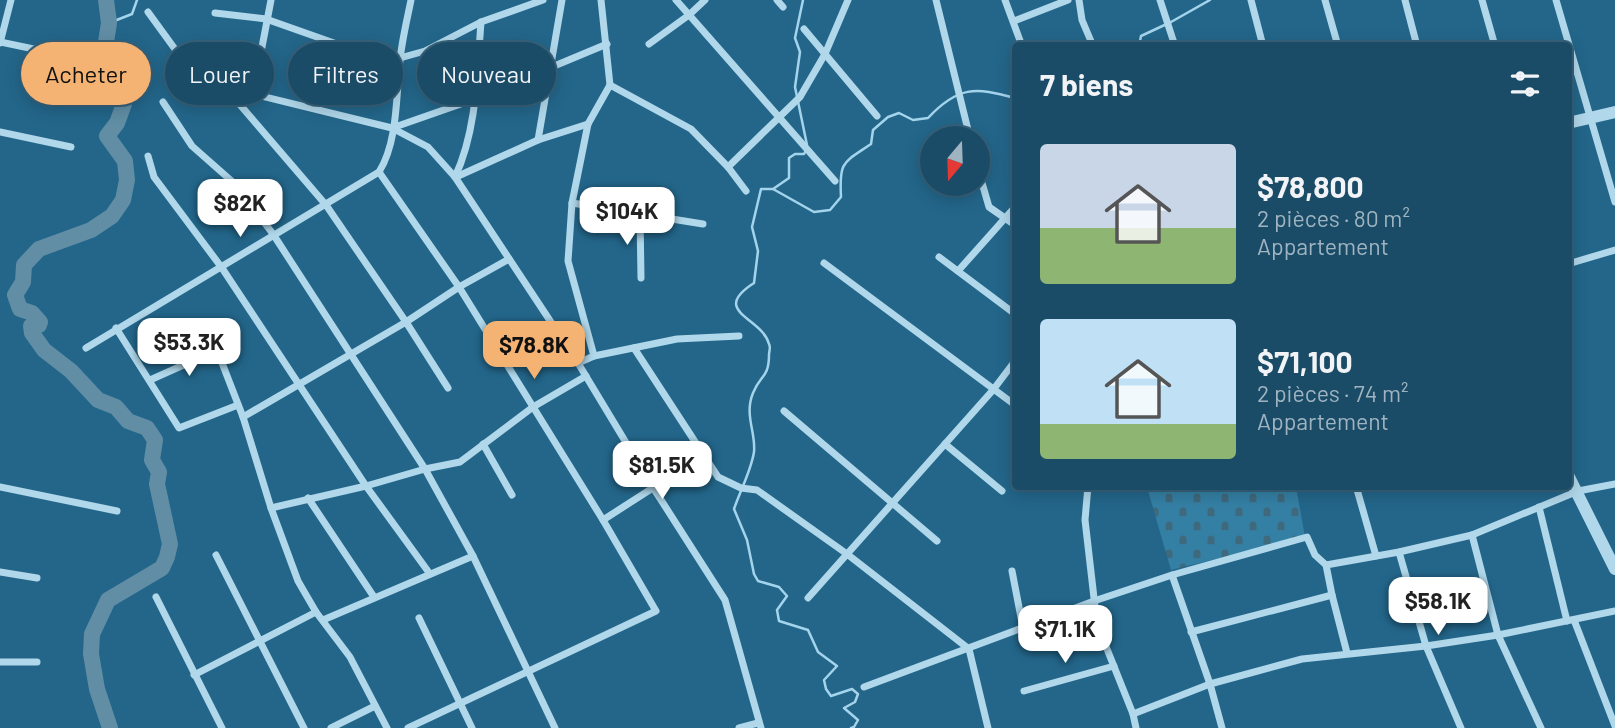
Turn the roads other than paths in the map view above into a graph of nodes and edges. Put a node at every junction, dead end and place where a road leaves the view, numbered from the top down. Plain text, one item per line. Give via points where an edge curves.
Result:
1 (11, 0) edge
2 (271, 0) edge
3 (411, 0) edge
4 (543, 0) edge
5 (562, 0) edge
6 (601, 0) edge
7 (676, 0) edge
8 (705, 0) edge
9 (777, 0) edge
10 (848, 0) edge
11 (936, 0) edge
12 (1005, 0) edge
13 (1068, 0) edge
14 (1079, 0) edge
15 (1160, 0) edge
16 (1251, 0) edge
17 (1325, 0) edge
18 (1405, 0) edge
19 (1482, 0) edge
20 (1556, 0) edge
21 (783, 7) dead end
22 (148, 12) dead end
23 (215, 13) dead end
24 (689, 15) junction
25 (266, 19) junction
26 (1014, 21) junction
27 (481, 22) junction
28 (804, 29) dead end
29 (170, 42) edge
30 (262, 42) edge
31 (338, 42) edge
32 (479, 42) edge
33 (555, 42) edge
34 (1022, 42) edge
35 (1091, 42) edge
36 (1174, 42) edge
37 (1262, 42) edge
38 (1337, 42) edge
39 (1416, 42) edge
40 (1494, 42) edge
41 (1568, 42) edge
42 (0, 43) edge
43 (607, 44) junction
44 (649, 44) dead end
45 (403, 45) edge
46 (21, 47) edge
47 (825, 54) junction
48 (1572, 57) edge
49 (403, 61) edge
50 (556, 64) edge
51 (610, 85) junction
52 (274, 99) edge
53 (163, 102) dead end
54 (240, 105) edge
55 (395, 105) edge
56 (458, 105) edge
57 (474, 105) edge
58 (544, 105) edge
59 (1615, 112) edge
60 (877, 116) dead end
61 (778, 118) junction
62 (1589, 118) junction
63 (1572, 122) edge
64 (588, 124) junction
65 (967, 126) edge
66 (392, 128) junction
67 (0, 132) edge
68 (538, 140) junction
69 (71, 147) dead end
70 (148, 156) dead end
71 (728, 167) junction
72 (379, 173) junction
73 (455, 177) junction
74 (835, 181) dead end
75 (746, 191) dead end
76 (986, 196) edge
77 (1615, 202) edge
78 (572, 203) junction
79 (326, 205) junction
80 (1012, 210) edge
81 (640, 215) junction
82 (1005, 218) junction
83 (1012, 223) edge
84 (703, 224) dead end
85 (272, 234) junction
86 (1615, 250) edge
87 (939, 257) dead end
88 (509, 259) junction
89 (824, 263) dead end
90 (1572, 263) edge
91 (222, 268) junction
92 (958, 271) junction
93 (641, 278) dead end
94 (459, 287) junction
95 (1012, 312) edge
96 (406, 322) junction
97 (116, 328) junction
98 (739, 336) dead end
99 (86, 348) dead end
100 (635, 348) junction
101 (350, 353) junction
102 (594, 356) junction
103 (578, 363) junction
104 (1012, 365) edge
105 (586, 376) junction
106 (150, 380) junction
107 (298, 384) junction
108 (447, 388) dead end
109 (993, 390) junction
110 (1012, 403) edge
111 (238, 405) junction
112 (533, 407) junction
113 (784, 411) dead end
114 (243, 417) junction
115 (945, 443) junction
116 (483, 444) junction
117 (704, 455) junction
118 (425, 469) junction
119 (1572, 482) edge
120 (1615, 484) edge
121 (366, 486) junction
122 (0, 487) edge
123 (654, 489) junction
124 (1088, 490) edge
125 (1357, 490) edge
126 (1002, 491) dead end
127 (1577, 491) junction
128 (512, 495) dead end
129 (308, 498) junction
130 (893, 502) junction
131 (1539, 507) junction
132 (271, 508) junction
133 (117, 511) dead end
134 (603, 520) junction
135 (1472, 535) junction
136 (937, 541) dead end
137 (1399, 552) junction
138 (847, 554) junction
139 (216, 555) dead end
140 (473, 556) junction
141 (1376, 556) junction
142 (1326, 565) junction
143 (1615, 569) edge
144 (1012, 571) dead end
145 (0, 572) edge
146 (430, 574) junction
147 (1172, 575) junction
148 (37, 578) dead end
149 (1332, 596) junction
150 (156, 597) dead end
151 (374, 597) junction
152 (808, 598) dead end
153 (1094, 601) junction
154 (317, 611) junction
155 (1615, 611) edge
156 (419, 618) dead end
157 (323, 620) junction
158 (1570, 620) junction
159 (1023, 628) junction
160 (1191, 632) junction
161 (1497, 635) junction
162 (259, 639) junction
163 (1426, 646) junction
164 (969, 649) junction
165 (1347, 653) junction
166 (0, 662) edge
167 (37, 662) dead end
168 (1114, 666) junction
169 (528, 672) junction
170 (194, 675) junction
171 (1210, 684) junction
172 (863, 687) dead end
173 (1024, 691) dead end
174 (461, 703) junction
175 (374, 706) junction
176 (1133, 713) junction
177 (760, 725) edge
178 (1615, 726) edge
179 (222, 728) edge
180 (304, 728) edge
181 (331, 728) edge
182 (387, 728) edge
183 (408, 728) edge
184 (472, 728) edge
185 (555, 728) edge
186 (739, 728) edge
187 (988, 728) edge
188 (1136, 728) edge
189 (1222, 728) edge
190 (1461, 728) edge
191 (1541, 728) edge

1 - 42 street
2 - 25 street
3 - 45 street
4 - 27 street
5 - 33 street
6 - 43 street
7 - 24 street
8 - 24 street
9 - 21 street
10 - 47 street
11 - 65 street
12 - 26 street
13 - 26 street
14 - 35 street
15 - 36 street
16 - 37 street
17 - 38 street
18 - 39 street
19 - 40 street
20 - 41 street
22 - 29 street
23 - 25 street
24 - 44 street
24 - 61 street
25 - 30 street
25 - 31 street
26 - 34 street
27 - 32 street
27 - 49 street
28 - 47 street
42 - 46 street
43 - 50 street
43 - 51 street
47 - 60 street
47 - 61 street via 797,99
48 - 62 street
51 - 64 street
51 - 71 street via 691,129
52 - 66 street
53 - 85 street via 192,146 235,184
54 - 79 street
55 - 66 street
56 - 66 street
57 - 73 street via 464,158
58 - 68 street
59 - 62 street
61 - 71 street
61 - 74 street
62 - 63 street
62 - 77 street
64 - 68 street
64 - 78 street
66 - 72 street
66 - 73 street via 428,147
67 - 69 street
68 - 73 street
70 - 91 street via 154,177
71 - 75 street
72 - 79 street
72 - 94 street
73 - 88 street
76 - 82 street via 989,207
78 - 81 street
78 - 102 street via 568,261
79 - 85 street
79 - 96 street
80 - 82 street
81 - 84 street
81 - 93 street
82 - 83 street
82 - 92 street
85 - 91 street
85 - 101 street
86 - 90 street
87 - 92 street
88 - 94 street
88 - 103 street
89 - 109 street
91 - 97 street
91 - 107 street
92 - 95 street
94 - 96 street
94 - 112 street
96 - 101 street
96 - 108 street
97 - 99 street
97 - 106 street
98 - 100 street via 677,339
100 - 102 street
100 - 117 street
101 - 107 street
101 - 118 street
102 - 103 street
103 - 105 street
104 - 109 street
105 - 112 street
105 - 123 street
106 - 111 street via 179,428
106 - 111 street via 217,351
107 - 114 street
107 - 121 street
109 - 110 street
109 - 115 street
111 - 114 street
112 - 116 street
112 - 134 street
113 - 130 street
114 - 132 street
115 - 126 street
115 - 130 street
116 - 118 street via 460,462
116 - 128 street
117 - 123 street
117 - 138 street via 718,477 757,490
118 - 121 street
118 - 140 street
119 - 127 street
120 - 127 street
121 - 129 street
121 - 146 street
122 - 133 street
123 - 134 street
123 - 177 street via 725,600
124 - 153 street via 1085,520
125 - 141 street
127 - 131 street
127 - 143 street
129 - 132 street
129 - 151 street
130 - 136 street
130 - 138 street
131 - 135 street
131 - 158 street
132 - 154 street via 298,581
134 - 169 street via 656,611
135 - 137 street
135 - 161 street
137 - 141 street
137 - 163 street
138 - 152 street
138 - 164 street
139 - 162 street
140 - 146 street
140 - 169 street
141 - 142 street
142 - 147 street via 1307,537
142 - 149 street
144 - 159 street
145 - 148 street
146 - 151 street
147 - 153 street
147 - 160 street
149 - 160 street
149 - 165 street
150 - 170 street
151 - 157 street
153 - 159 street
153 - 168 street via 1097,624
154 - 157 street
154 - 162 street
155 - 158 street
156 - 174 street
157 - 175 street via 350,657
158 - 161 street
158 - 178 street
159 - 164 street
160 - 171 street
161 - 163 street
161 - 191 street
162 - 170 street
162 - 180 street
163 - 165 street
163 - 190 street
164 - 172 street
164 - 187 street
165 - 171 street via 1302,659
166 - 167 street
168 - 173 street
168 - 176 street
169 - 174 street
169 - 185 street
170 - 179 street
171 - 176 street
171 - 189 street
174 - 183 street
174 - 184 street
175 - 181 street
175 - 182 street
176 - 188 street
177 - 186 street

